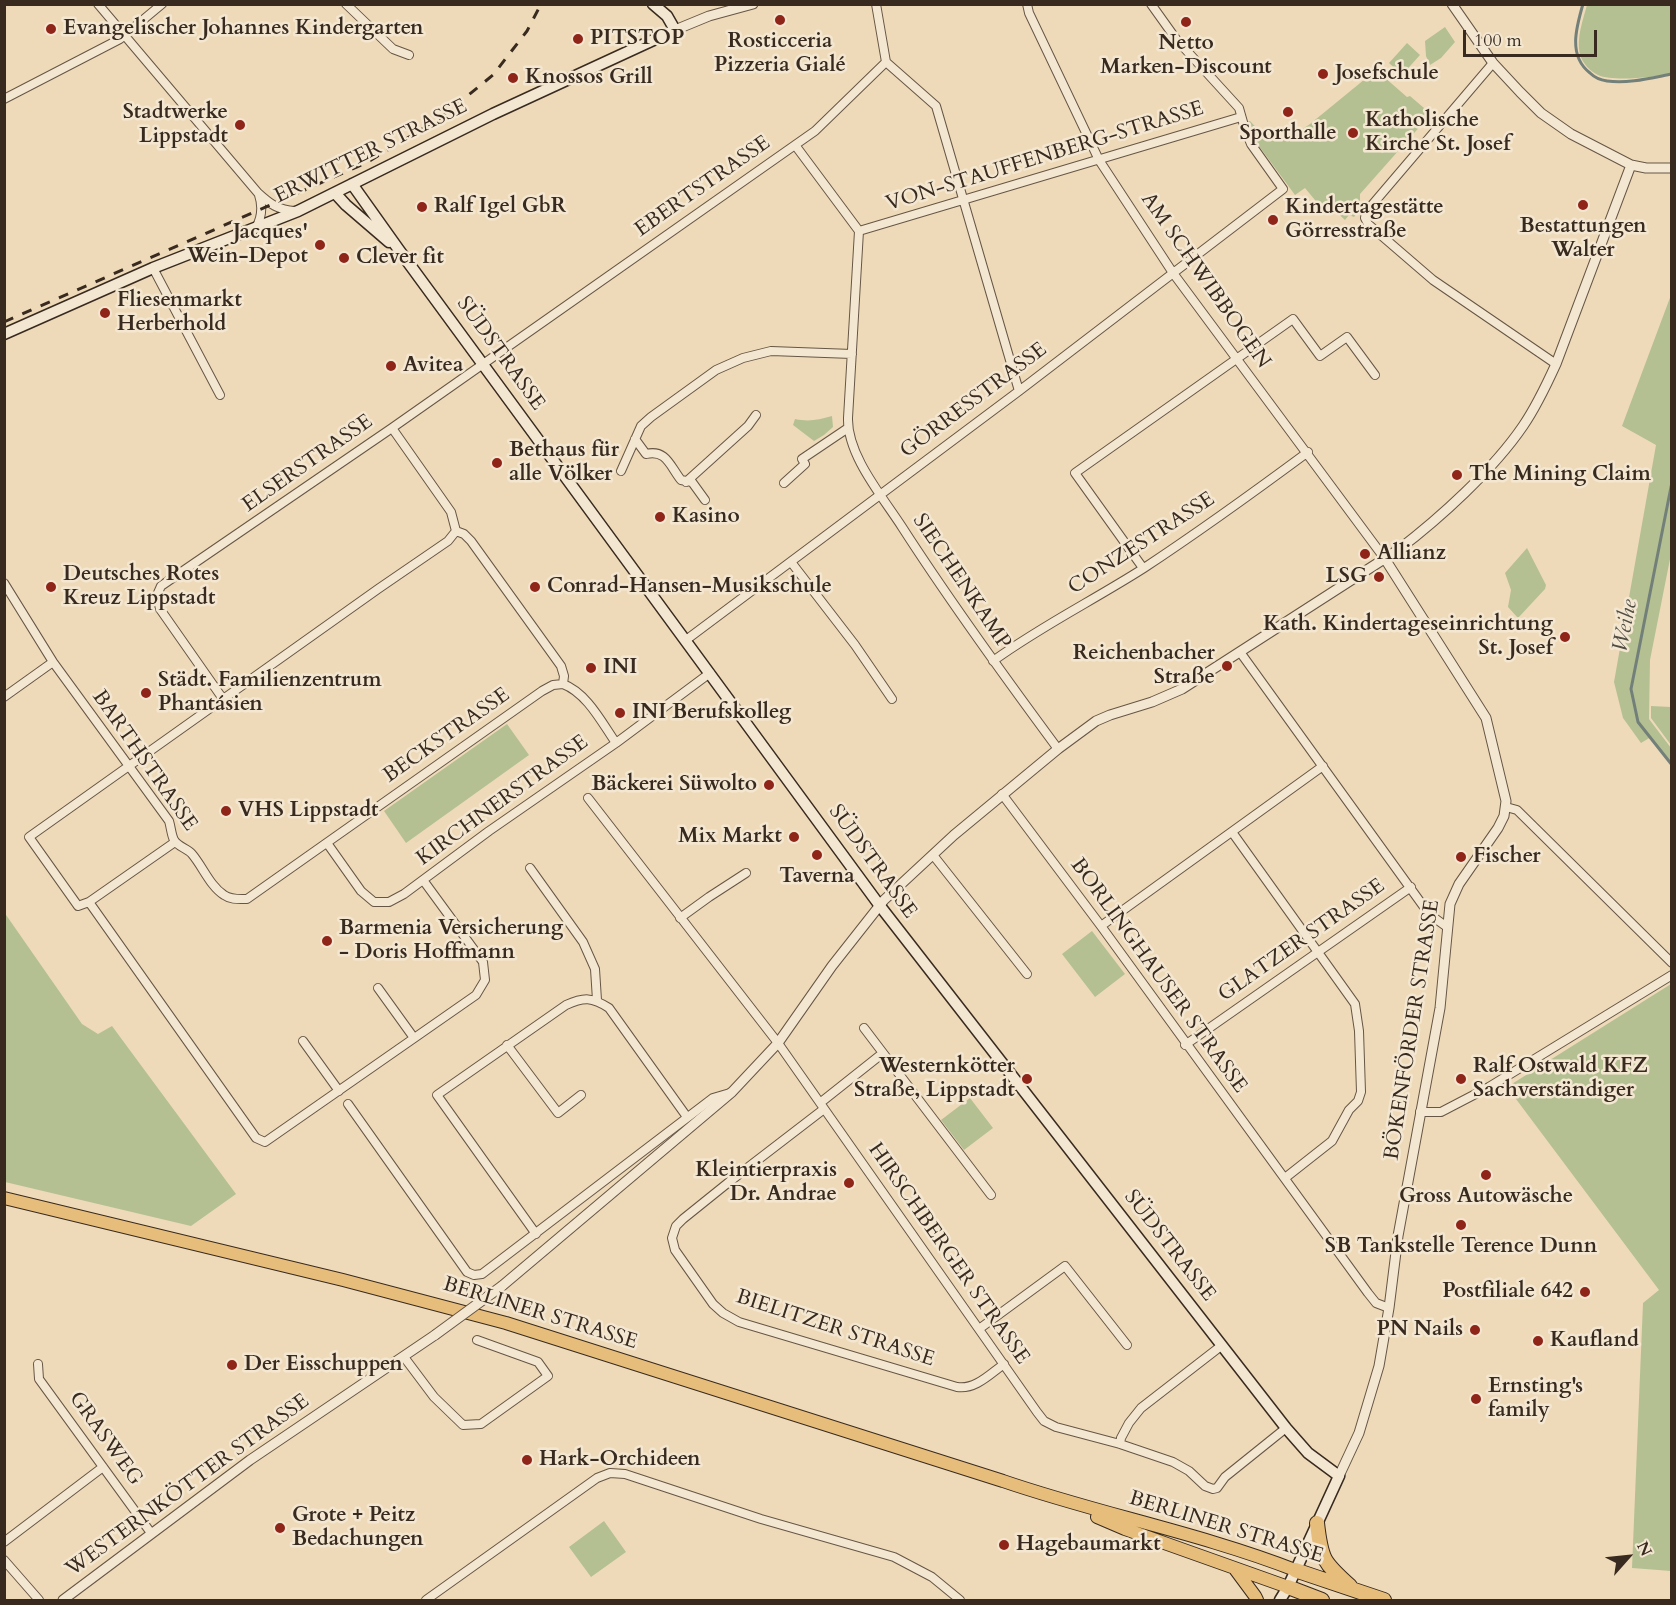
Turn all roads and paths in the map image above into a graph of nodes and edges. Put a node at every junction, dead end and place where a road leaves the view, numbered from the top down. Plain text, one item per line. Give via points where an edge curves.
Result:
1 (98, 4) edge
2 (162, 4) edge
3 (346, 4) edge
4 (653, 4) edge
5 (753, 4) edge
6 (876, 4) edge
7 (1027, 4) edge
8 (1151, 4) edge
9 (1452, 4) edge
10 (675, 30) junction
11 (125, 36) junction
12 (409, 55) dead end
13 (886, 63) junction
14 (1494, 63) junction
15 (4, 99) edge
16 (1241, 117) junction
17 (795, 145) junction
18 (1099, 160) junction
19 (1630, 165) junction
20 (1671, 168) edge
21 (352, 184) junction
22 (258, 193) junction
23 (335, 193) junction
24 (962, 201) junction
25 (298, 211) junction
26 (256, 228) junction
27 (859, 231) junction
28 (399, 250) junction
29 (153, 268) junction
30 (1173, 273) junction
31 (4, 334) edge
32 (852, 354) junction
33 (1237, 359) junction
34 (483, 364) junction
35 (1556, 364) junction
36 (1375, 375) dead end
37 (1019, 391) junction
38 (220, 395) dead end
39 (756, 415) dead end
40 (392, 428) junction
41 (848, 428) junction
42 (635, 439) junction
43 (1308, 452) junction
44 (621, 471) dead end
45 (686, 482) junction
46 (784, 483) dead end
47 (880, 494) junction
48 (705, 500) dead end
49 (456, 531) junction
50 (1385, 559) junction
51 (791, 562) junction
52 (1143, 568) junction
53 (4, 582) edge
54 (686, 640) junction
55 (1240, 652) junction
56 (993, 661) junction
57 (53, 662) junction
58 (710, 673) junction
59 (563, 684) junction
60 (4, 697) edge
61 (223, 699) junction
62 (892, 699) dead end
63 (616, 743) junction
64 (1058, 748) junction
65 (129, 766) junction
66 (1323, 766) junction
67 (1002, 794) junction
68 (588, 798) dead end
69 (1506, 807) junction
70 (1232, 832) junction
71 (175, 842) junction
72 (327, 843) junction
73 (933, 855) junction
74 (530, 868) dead end
75 (747, 873) dead end
76 (423, 880) junction
77 (1411, 887) junction
78 (235, 899) joint
79 (89, 902) junction
80 (880, 906) junction
81 (680, 918) junction
82 (1101, 926) junction
83 (1447, 927) junction
84 (1318, 951) junction
85 (1671, 963) edge
86 (1027, 974) dead end
87 (1671, 975) edge
88 (378, 988) dead end
89 (597, 1000) junction
90 (864, 1028) dead end
91 (414, 1038) junction
92 (303, 1041) dead end
93 (777, 1043) junction
94 (1185, 1045) junction
95 (507, 1046) junction
96 (883, 1053) junction
97 (339, 1091) junction
98 (732, 1092) junction
99 (581, 1095) dead end
100 (348, 1104) dead end
101 (822, 1106) junction
102 (1420, 1112) junction
103 (687, 1117) junction
104 (1285, 1178) junction
105 (991, 1195) dead end
106 (4, 1198) edge
107 (536, 1234) junction
108 (1389, 1308) junction
109 (979, 1329) junction
110 (477, 1340) dead end
111 (1127, 1345) dead end
112 (1221, 1346) junction
113 (404, 1357) junction
114 (38, 1364) dead end
115 (1004, 1364) junction
116 (1286, 1428) junction
117 (1120, 1444) junction
118 (103, 1467) junction
119 (1339, 1476) junction
120 (1055, 1498) junction
121 (1317, 1523) junction
122 (151, 1533) junction
123 (4, 1542) edge
124 (4, 1560) edge
125 (1234, 1569) junction
126 (1295, 1570) junction
127 (1287, 1587) junction
128 (1356, 1592) junction
129 (39, 1600) edge
130 (63, 1600) edge
131 (426, 1600) edge
132 (960, 1600) edge
133 (1257, 1600) edge
134 (1280, 1600) edge
135 (1322, 1600) edge
136 (1384, 1600) edge

1 - 11 street
2 - 11 street
3 - 12 street via 393,49
4 - 10 main road
5 - 10 street, ERWITTER STRASSE
6 - 13 street
7 - 18 street, AM SCHWIBBOGEN
8 - 16 street via 1176,39 1239,108
9 - 14 street
10 - 21 main road, ERWITTER STRASSE
11 - 15 street
11 - 22 street
13 - 17 street, EBERTSTRASSE
13 - 24 street via 936,106
14 - 19 street via 1542,113 1571,134
14 - 35 street via 1366,212 1365,218 1433,280
16 - 18 street, VON-STAUFFENBERG-STRASSE
16 - 30 street, GÖRRESSTRASSE via 1251,144 1283,189
17 - 27 street
17 - 34 street, EBERTSTRASSE
18 - 24 street, VON-STAUFFENBERG-STRASSE
18 - 30 street, AM SCHWIBBOGEN
19 - 20 street
19 - 35 street
21 - 23 main road, ERWITTER STRASSE
21 - 28 main road, SÜDSTRASSE
22 - 25 street via 276,208
22 - 26 street via 262,210
23 - 25 main road, ERWITTER STRASSE
23 - 28 main road, SÜDSTRASSE
24 - 27 street, VON-STAUFFENBERG-STRASSE
24 - 37 street
25 - 26 main road, ERWITTER STRASSE
26 - 29 main road, ERWITTER STRASSE
27 - 32 street, SIECHENKAMP
28 - 34 main road, SÜDSTRASSE
29 - 31 main road, ERWITTER STRASSE
29 - 38 street
30 - 33 street, AM SCHWIBBOGEN
30 - 37 street, GÖRRESSTRASSE
32 - 41 street, SIECHENKAMP
32 - 42 street via 771,351 743,358 716,370 651,417
33 - 36 street via 1293,320 1320,356 1347,337
33 - 43 street, AM SCHWIBBOGEN
33 - 52 street via 1075,473
34 - 40 street, ELSERSTRASSE
34 - 54 main road, SÜDSTRASSE
35 - 50 street via 1528,418 1500,456 1411,540
37 - 47 street, GÖRRESSTRASSE
39 - 45 street
40 - 49 street via 451,512
40 - 61 street, ELSERSTRASSE via 161,586 157,595 160,609
41 - 46 street via 802,459 805,464
41 - 47 street, SIECHENKAMP via 863,467
42 - 44 street
42 - 45 street via 646,454 662,454
43 - 50 street, AM SCHWIBBOGEN
43 - 52 street, CONZESTRASSE
45 - 48 street via 692,482
47 - 51 street, GÖRRESSTRASSE
47 - 56 street, SIECHENKAMP
49 - 59 street via 471,541 561,666
49 - 61 street via 448,541
50 - 55 street, WESTERNKÖTTER STRASSE
50 - 69 street via 1486,718
51 - 54 street, GÖRRESSTRASSE
51 - 62 street
52 - 56 street, CONZESTRASSE
53 - 57 street, BARTHSTRASSE
54 - 58 main road, SÜDSTRASSE
55 - 64 street, WESTERNKÖTTER STRASSE via 1182,689 1096,721
55 - 66 street
56 - 64 street, SIECHENKAMP
57 - 60 street
57 - 65 street, BARTHSTRASSE
58 - 63 street, KIRCHNERSTRASSE
58 - 80 main road, SÜDSTRASSE
59 - 63 street via 581,694
59 - 72 street, BECKSTRASSE via 542,691
61 - 65 street
63 - 76 street, KIRCHNERSTRASSE
64 - 67 street, WESTERNKÖTTER STRASSE
65 - 71 street, BARTHSTRASSE via 169,821
65 - 79 street via 29,837 78,906
66 - 70 street
66 - 77 street
67 - 73 street, WESTERNKÖTTER STRASSE
67 - 82 street, BORLINGHAUSER STRASSE
68 - 81 street, HIRSCHBERGER STRASSE
69 - 83 street, BÖKENFÖRDER STRASSE via 1498,828 1459,884 1450,904
69 - 85 street via 1517,810
70 - 82 street
70 - 84 street
71 - 78 street, BARTHSTRASSE via 191,852 217,889
71 - 79 street
72 - 76 street, KIRCHNERSTRASSE via 361,891 374,902 389,902
72 - 78 street, BECKSTRASSE via 248,899
73 - 80 street, WESTERNKÖTTER STRASSE
73 - 86 street
74 - 89 street via 583,942 595,969
75 - 81 street
76 - 91 street via 483,962 485,980 476,995
77 - 83 street via 1429,914
77 - 84 street, GLATZER STRASSE
79 - 97 street via 256,1138 265,1142
80 - 93 street, WESTERNKÖTTER STRASSE via 831,966
80 - 112 main road, SÜDSTRASSE
81 - 93 street, HIRSCHBERGER STRASSE
82 - 94 street, BORLINGHAUSER STRASSE
83 - 102 street, BÖKENFÖRDER STRASSE via 1440,1008
84 - 94 street, GLATZER STRASSE
84 - 104 street via 1355,1004 1361,1092 1332,1141
87 - 102 street via 1489,1087 1441,1112
88 - 91 street
89 - 95 street via 578,1000 566,1005
89 - 103 street via 609,1008
90 - 96 street
91 - 97 street
92 - 97 street
93 - 98 street, WESTERNKÖTTER STRASSE
93 - 101 street, HIRSCHBERGER STRASSE
94 - 104 street, BORLINGHAUSER STRASSE
95 - 99 street via 558,1113
95 - 107 street via 437,1095
96 - 101 street, BIELITZER STRASSE
96 - 105 street
98 - 103 street, WESTERNKÖTTER STRASSE via 713,1098
98 - 113 street, WESTERNKÖTTER STRASSE, bridge via 502,1286
100 - 107 street, WESTERNKÖTTER STRASSE via 467,1272 482,1274
101 - 109 street, HIRSCHBERGER STRASSE
101 - 115 street, BIELITZER STRASSE via 676,1226 672,1238 675,1250 713,1304 739,1322 957,1388 973,1386
102 - 108 street, BÖKENFÖRDER STRASSE
103 - 107 street, WESTERNKÖTTER STRASSE
104 - 108 street, BORLINGHAUSER STRASSE via 1373,1300
106 - 120 main road, BERLINER STRASSE via 506,1323
108 - 119 street, BÖKENFÖRDER STRASSE via 1374,1385 1359,1433
109 - 111 street via 1065,1266
109 - 115 street, HIRSCHBERGER STRASSE
110 - 113 street via 538,1362 548,1376 481,1424 464,1425 434,1397
112 - 116 main road, SÜDSTRASSE
112 - 117 street via 1141,1408
113 - 122 street, WESTERNKÖTTER STRASSE via 310,1418
114 - 118 street, GRASWEG via 39,1378
115 - 117 street, HIRSCHBERGER STRASSE via 1044,1421
116 - 117 street, HIRSCHBERGER STRASSE via 1213,1489 1173,1462
116 - 119 main road, SÜDSTRASSE via 1308,1453
118 - 122 street, GRASWEG
118 - 123 street
119 - 121 main road, BÖKENFÖRDER STRASSE
120 - 125 main road, BERLINER STRASSE via 1125,1529
120 - 126 main road, BERLINER STRASSE
121 - 126 main road, BÖKENFÖRDER STRASSE
121 - 128 highway via 1326,1563
122 - 130 street, WESTERNKÖTTER STRASSE
124 - 129 street
125 - 127 main road, BERLINER STRASSE
125 - 133 main road
126 - 127 main road, BÖKENFÖRDER STRASSE
126 - 128 highway, BERLINER STRASSE
127 - 134 main road, BÖKENFÖRDER STRASSE
127 - 135 highway, BERLINER STRASSE
128 - 136 highway, BERLINER STRASSE
131 - 132 street via 597,1478 610,1473 625,1474 894,1557 932,1577

